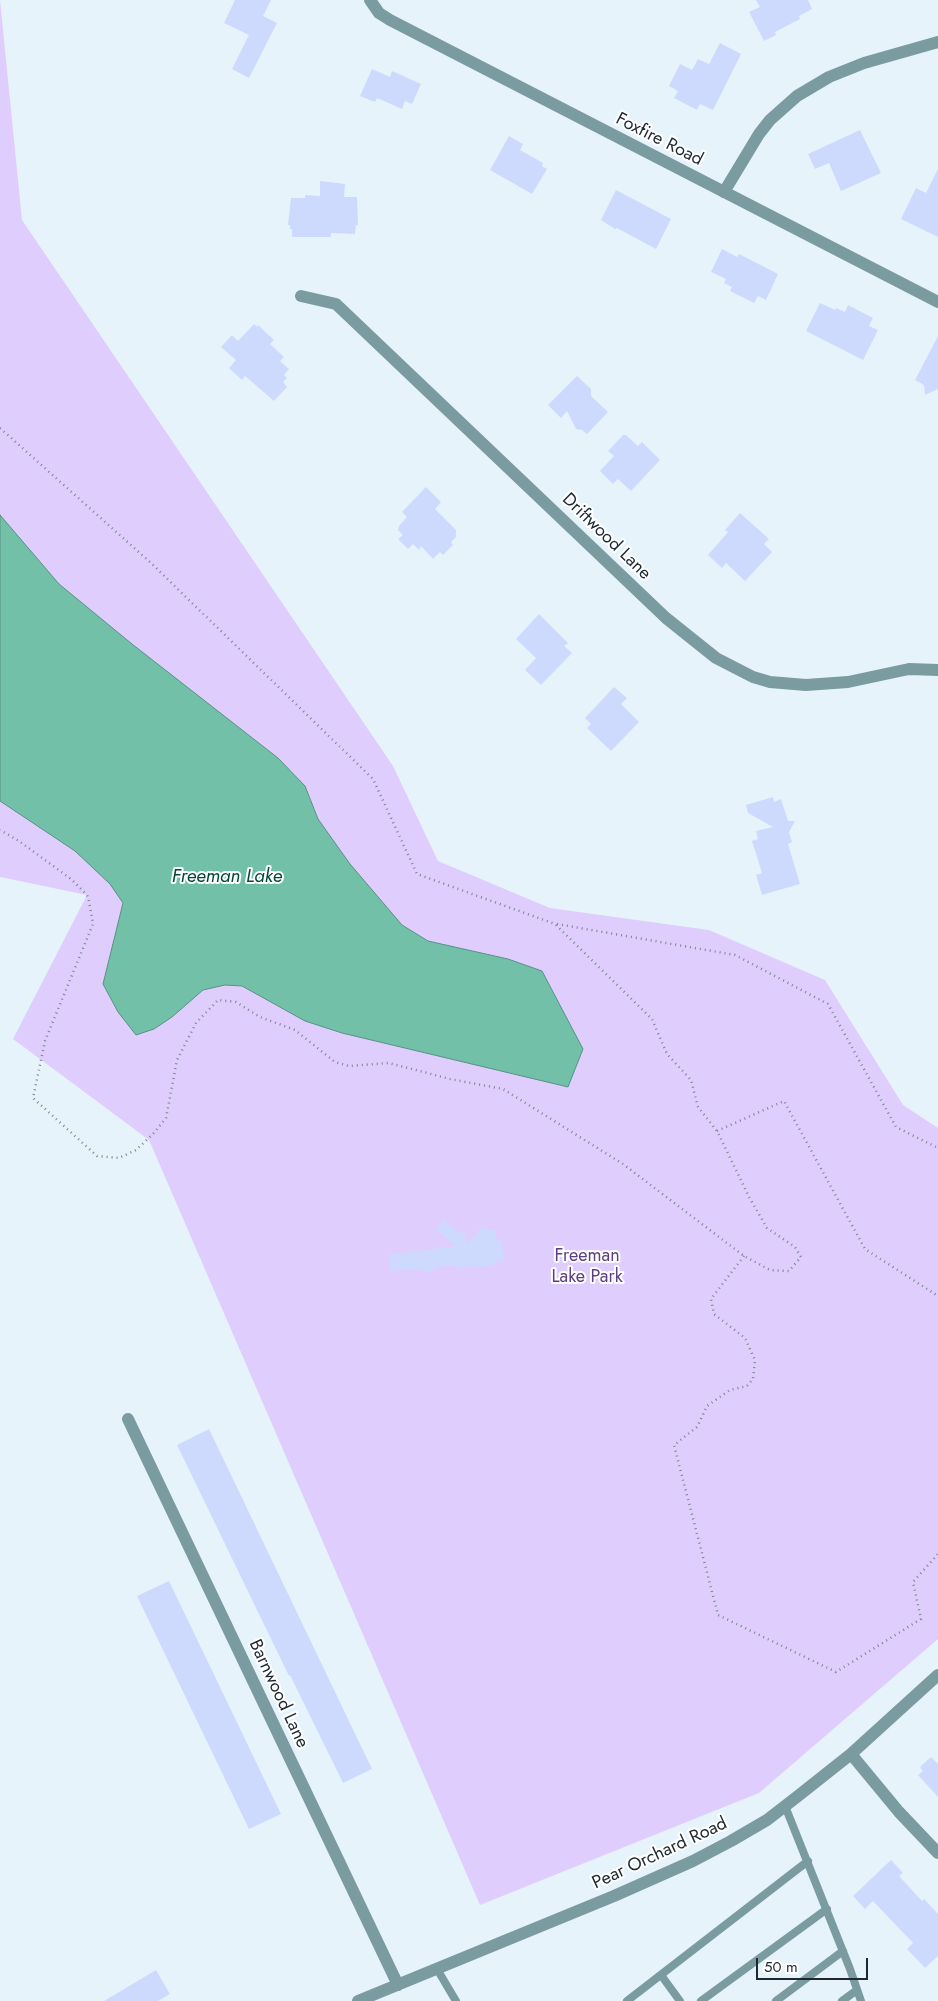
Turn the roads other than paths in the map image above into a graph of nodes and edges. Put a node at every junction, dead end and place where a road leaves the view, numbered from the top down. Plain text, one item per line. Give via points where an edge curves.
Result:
1 (370, 0) edge
2 (938, 42) edge
3 (724, 192) junction
4 (301, 296) dead end
5 (938, 302) edge
6 (938, 670) edge
7 (128, 1419) dead end
8 (938, 1675) edge
9 (851, 1754) junction
10 (786, 1806) junction
11 (938, 1853) edge
12 (808, 1861) junction
13 (826, 1909) junction
14 (843, 1950) junction
15 (437, 1969) junction
16 (661, 1975) junction
17 (398, 1985) junction
18 (857, 1990) junction
19 (358, 2001) edge
20 (456, 2001) edge
21 (626, 2001) edge
22 (680, 2001) edge
23 (701, 2001) edge
24 (776, 2001) edge
25 (842, 2001) edge
26 (861, 2001) edge

1 - 3 street, Foxfire Road via 379,13 390,20
2 - 3 street via 864,63 830,77 798,96 759,134
3 - 5 street, Foxfire Road
4 - 6 street, Driftwood Lane via 336,304 666,618 716,658 762,679 806,685 848,682 908,669
7 - 17 street, Barnwood Lane
8 - 9 street, Pear Orchard Road
9 - 10 street, Pear Orchard Road
9 - 11 street
10 - 12 lane
10 - 15 street, Pear Orchard Road via 693,1861
12 - 13 lane
12 - 16 lane
13 - 14 lane
13 - 23 lane
14 - 18 lane
14 - 24 lane
15 - 17 street, Pear Orchard Road
15 - 20 lane
16 - 21 lane
16 - 22 lane
17 - 19 street, Pear Orchard Road
18 - 25 lane
18 - 26 lane

